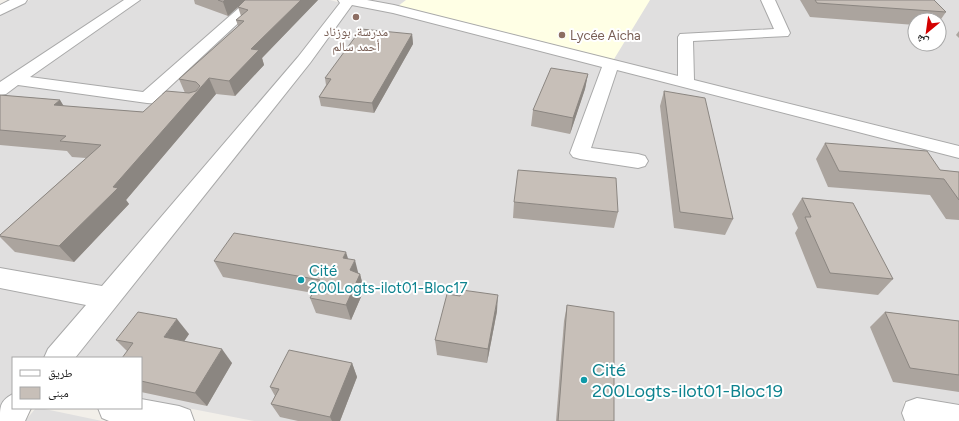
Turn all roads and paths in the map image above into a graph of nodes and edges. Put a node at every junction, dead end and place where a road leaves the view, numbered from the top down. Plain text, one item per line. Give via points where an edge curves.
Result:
1 (20, 0) edge
2 (133, 0) edge
3 (256, 0) edge
4 (348, 0) edge
5 (768, 0) edge
6 (0, 11) edge
7 (611, 64) junction
8 (15, 80) junction
9 (686, 83) junction
10 (0, 90) edge
11 (147, 98) junction
12 (196, 102) edge
13 (959, 152) edge
14 (638, 161) dead end
15 (0, 278) edge
16 (107, 298) junction
17 (59, 357) edge
18 (15, 409) edge
19 (118, 409) edge
20 (917, 413) dead end
21 (959, 420) edge
22 (6, 421) edge
23 (179, 421) edge

1 - 6 street
2 - 8 street
3 - 11 street
4 - 7 street via 394,9
4 - 16 street via 304,60
5 - 9 street via 783,33 685,37
7 - 9 street
7 - 14 street via 580,153
8 - 10 street
8 - 11 street
9 - 13 street
11 - 12 street
15 - 16 street
16 - 17 street
18 - 22 street
19 - 23 street
20 - 21 street

